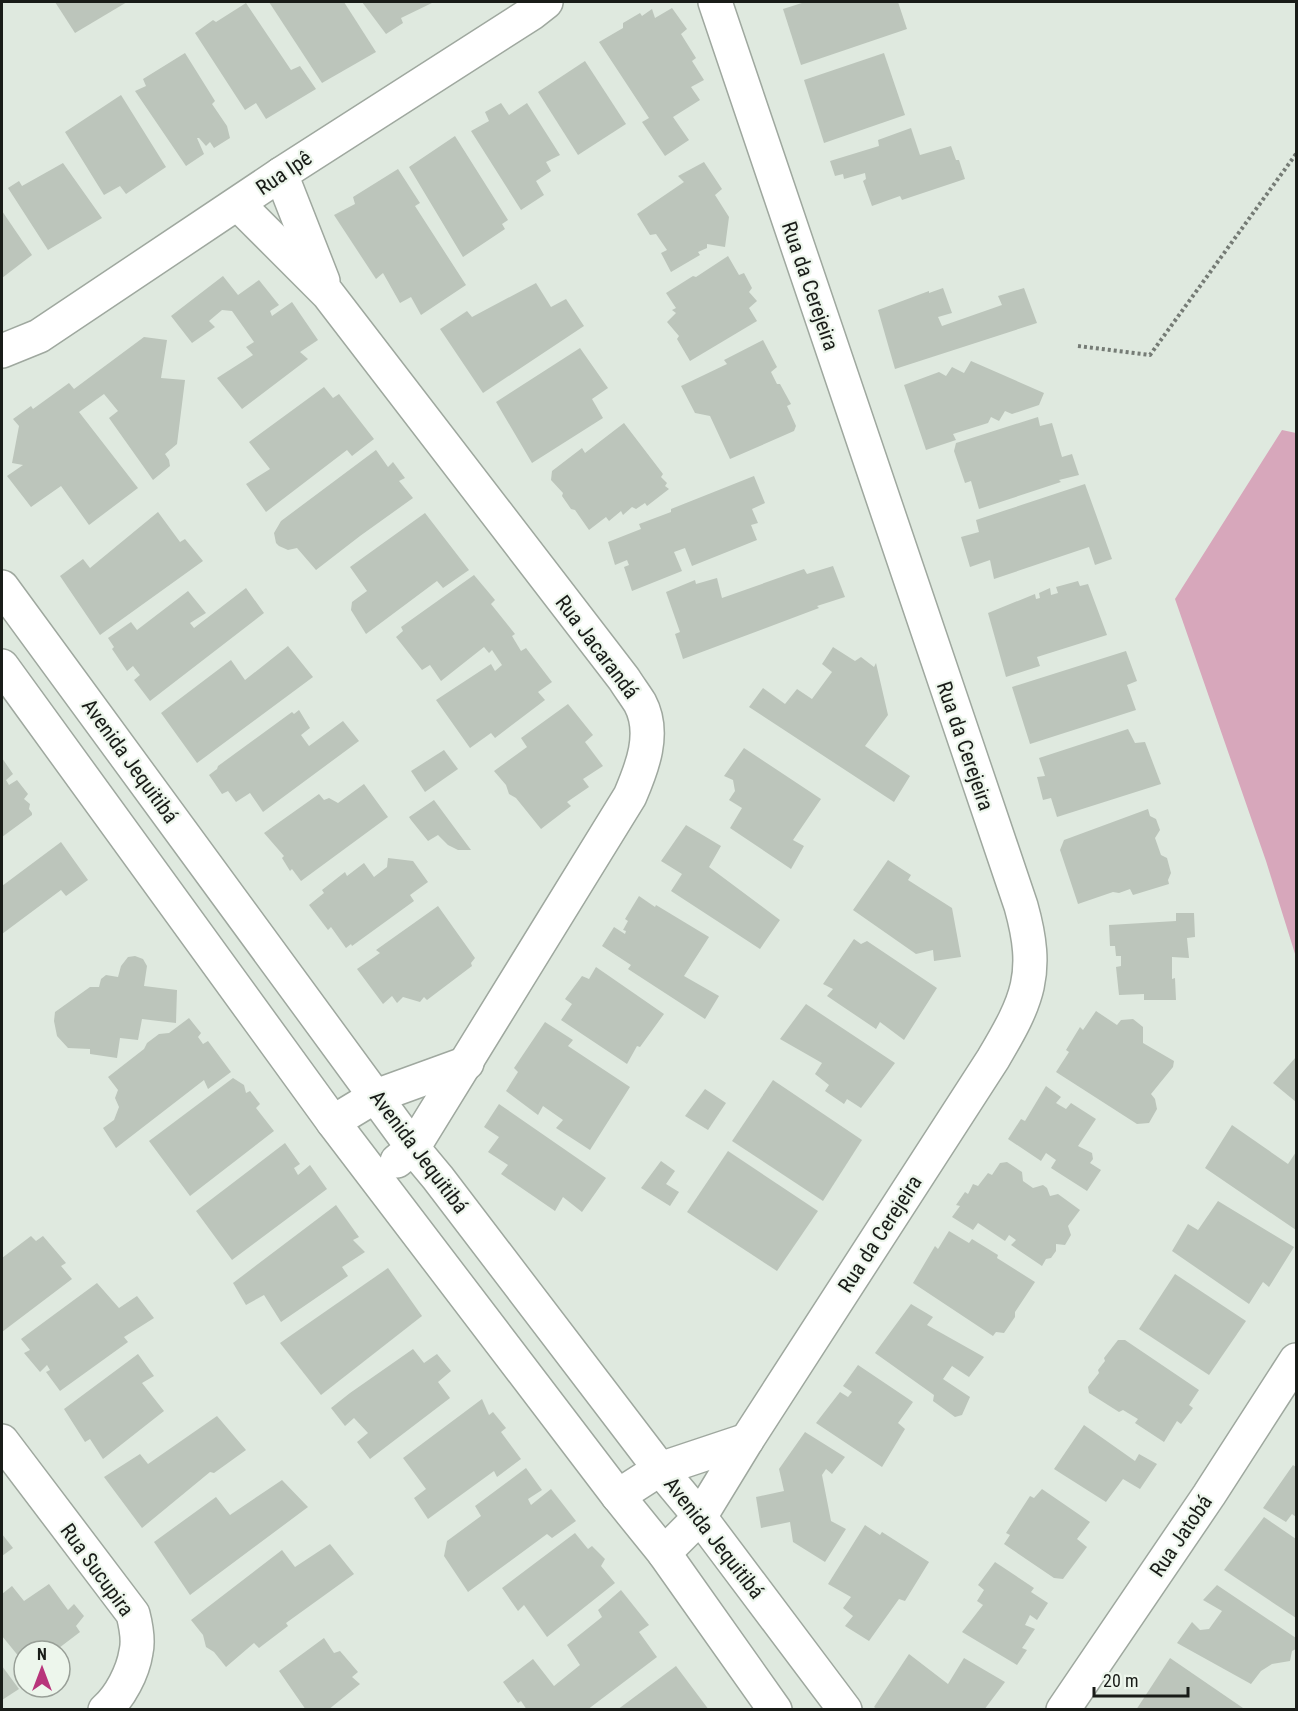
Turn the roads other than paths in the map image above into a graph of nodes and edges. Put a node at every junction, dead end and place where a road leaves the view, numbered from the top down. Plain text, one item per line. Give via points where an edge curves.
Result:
1 (715, 2) edge
2 (544, 5) edge
3 (281, 174) junction
4 (238, 204) junction
5 (328, 294) junction
6 (39, 336) junction
7 (2, 351) edge
8 (2, 376) edge
9 (2, 587) edge
10 (2, 666) edge
11 (467, 1063) junction
12 (376, 1096) junction
13 (333, 1122) junction
14 (413, 1148) junction
15 (377, 1177) junction
16 (1296, 1360) edge
17 (747, 1440) junction
18 (2, 1441) edge
19 (660, 1469) junction
20 (618, 1496) junction
21 (700, 1517) junction
22 (664, 1553) junction
23 (108, 1708) edge
24 (775, 1710) edge
25 (845, 1710) edge
26 (1063, 1710) edge

1 - 17 street, Rua da Cerejeira via 1021,906 1031,957 1029,981 1009,1033
2 - 3 street, Rua Ipê
3 - 4 street, Rua Ipê
3 - 5 street, Rua Jacarandá
4 - 5 street, Rua Jacarandá
4 - 6 street, Rua Ipê
5 - 11 street, Rua Jacarandá via 624,680 641,705 647,724 642,768 630,796
6 - 7 street, Rua Ipê
6 - 8 street, Rua Ipê
9 - 12 street, Avenida Jequitibá
10 - 13 street
11 - 12 street
11 - 14 street, Rua Jacarandá
12 - 13 street
12 - 14 street, Avenida Jequitibá
13 - 15 street
14 - 15 street, Rua Jacarandá
14 - 19 street, Avenida Jequitibá
15 - 20 street
16 - 26 street, Rua Jatobá
17 - 19 street
17 - 21 street, Rua da Cerejeira
18 - 23 street, Rua Sucupira via 133,1614 136,1651 128,1676
19 - 20 street
19 - 21 street, Avenida Jequitibá
20 - 22 street
21 - 22 street, Rua da Cerejeira
21 - 25 street, Avenida Jequitibá
22 - 24 street

